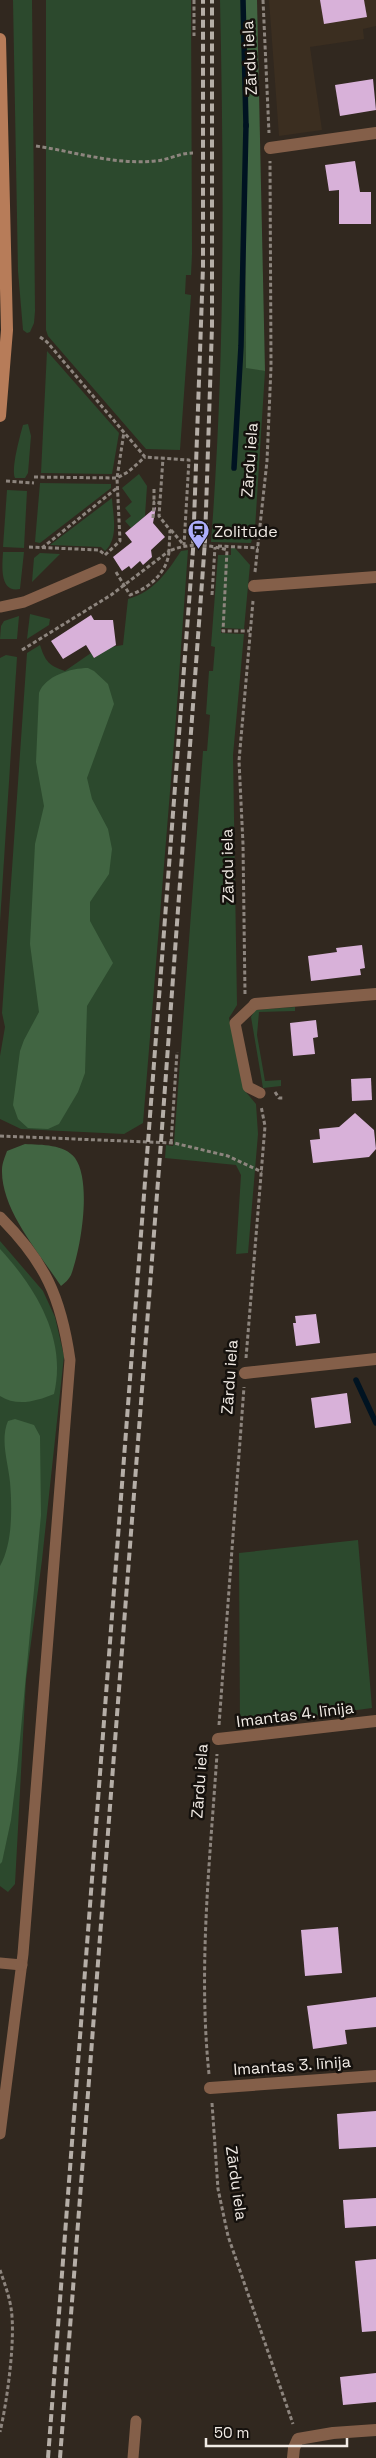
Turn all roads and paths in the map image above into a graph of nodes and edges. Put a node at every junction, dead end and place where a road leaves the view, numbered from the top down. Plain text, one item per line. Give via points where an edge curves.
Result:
1 (194, 0) edge
2 (262, 0) edge
3 (194, 36) dead end
4 (0, 39) edge
5 (1, 117) edge
6 (376, 133) edge
7 (36, 146) dead end
8 (270, 148) junction
9 (193, 153) dead end
10 (2, 183) edge
11 (40, 336) dead end
12 (0, 416) edge
13 (124, 432) junction
14 (144, 457) junction
15 (163, 458) junction
16 (34, 477) dead end
17 (117, 478) junction
18 (6, 481) dead end
19 (34, 483) dead end
20 (118, 488) junction
21 (154, 489) dead end
22 (154, 502) junction
23 (160, 503) junction
24 (153, 518) dead end
25 (170, 530) junction
26 (184, 545) junction
27 (29, 547) dead end
28 (216, 547) junction
29 (42, 548) junction
30 (258, 548) junction
31 (169, 551) junction
32 (105, 555) junction
33 (105, 565) joint
34 (113, 568) dead end
35 (376, 578) edge
36 (123, 585) junction
37 (254, 586) junction
38 (212, 596) dead end
39 (0, 607) edge
40 (250, 632) junction
41 (22, 650) dead end
42 (376, 994) edge
43 (250, 1008) junction
44 (177, 1052) dead end
45 (275, 1092) dead end
46 (260, 1093) joint
47 (283, 1098) dead end
48 (0, 1136) edge
49 (171, 1143) junction
50 (262, 1172) junction
51 (0, 1216) edge
52 (376, 1359) edge
53 (245, 1373) junction
54 (376, 1721) edge
55 (218, 1739) junction
56 (0, 1963) edge
57 (22, 1965) junction
58 (376, 2076) edge
59 (210, 2088) junction
60 (0, 2134) edge
61 (0, 2270) edge
62 (136, 2421) dead end
63 (376, 2430) edge
64 (0, 2432) edge
65 (298, 2439) junction
66 (133, 2458) edge
67 (293, 2458) edge

1 - 3 path
2 - 8 path, Zārdu iela
4 - 5 street
5 - 10 street
6 - 8 street
7 - 9 path via 98,158 156,161 181,153
8 - 30 path, Zārdu iela via 271,367 267,461
10 - 12 street via 7,330
11 - 13 path
13 - 14 path
13 - 17 path
14 - 15 path
14 - 17 path
15 - 23 path
15 - 26 path via 189,460
16 - 17 path
17 - 20 path
18 - 19 path
20 - 29 path
20 - 32 path via 120,541
21 - 22 path
22 - 23 path
22 - 24 path
23 - 25 path via 159,516
25 - 26 path
25 - 31 path
26 - 28 path
26 - 31 path
27 - 29 path
28 - 30 path
28 - 38 path
28 - 40 path via 227,550 223,631
29 - 32 path via 99,550
30 - 37 path, Zārdu iela
31 - 36 path
31 - 36 path via 166,566 148,586 130,595
32 - 33 path
33 - 39 lane via 31,600
34 - 36 path
35 - 37 street
36 - 41 path
37 - 40 path, Zārdu iela
40 - 43 path, Zārdu iela via 239,761
42 - 43 street
43 - 46 lane via 236,1023 248,1087
44 - 49 path
45 - 47 path
46 - 50 path, Zārdu iela via 265,1126
48 - 49 path
49 - 50 path via 228,1156
50 - 53 path, Zārdu iela
51 - 57 lane via 32,1252 58,1299 70,1360
52 - 53 street
53 - 55 path, Zārdu iela
54 - 55 street, Imantas 4. līnija
55 - 59 path, Zārdu iela via 205,1928 204,2024
56 - 57 lane
57 - 60 lane
58 - 59 street, Imantas 3. līnija
59 - 65 path, Zārdu iela via 218,2189 228,2236
61 - 64 path via 11,2309 12,2332 6,2409
62 - 66 lane
63 - 65 street
65 - 67 street

